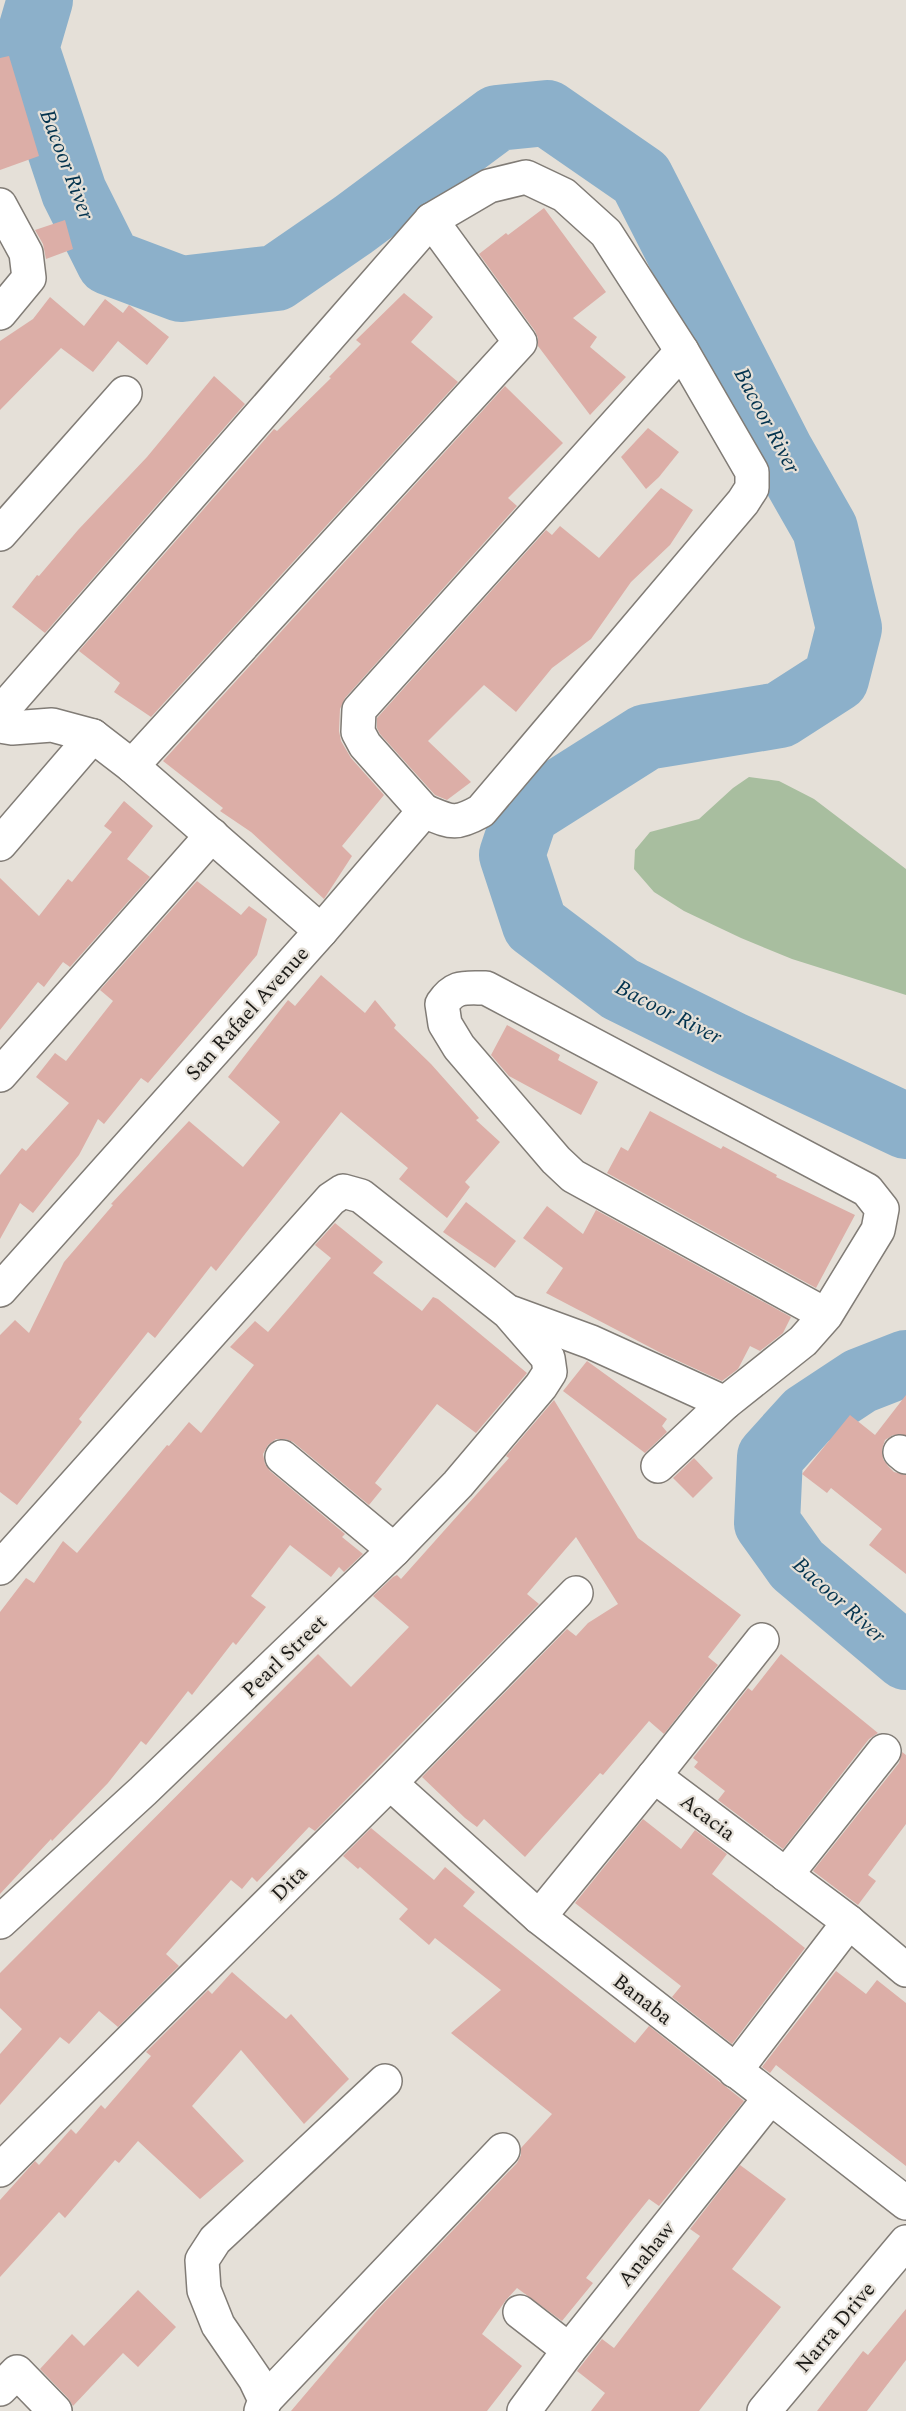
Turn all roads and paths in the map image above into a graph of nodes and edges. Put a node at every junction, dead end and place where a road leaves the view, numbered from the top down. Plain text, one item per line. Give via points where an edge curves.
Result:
1 (0, 205) edge
2 (431, 220) junction
3 (0, 313) edge
4 (682, 351) junction
5 (125, 393) dead end
6 (0, 534) edge
7 (0, 713) edge
8 (0, 726) edge
9 (93, 736) junction
10 (132, 766) junction
11 (424, 811) junction
12 (212, 835) junction
13 (0, 844) edge
14 (321, 931) junction
15 (0, 1075) edge
16 (0, 1290) edge
17 (508, 1312) junction
18 (826, 1315) junction
19 (724, 1402) junction
20 (282, 1457) dead end
21 (658, 1466) dead end
22 (394, 1550) junction
23 (0, 1568) edge
24 (576, 1593) dead end
25 (762, 1640) dead end
26 (884, 1751) dead end
27 (654, 1776) junction
28 (390, 1783) junction
29 (786, 1875) junction
30 (538, 1917) junction
31 (0, 1922) edge
32 (849, 1922) junction
33 (906, 1970) edge
34 (735, 2071) junction
35 (385, 2081) dead end
36 (770, 2098) junction
37 (503, 2151) dead end
38 (0, 2170) edge
39 (906, 2203) edge
40 (906, 2242) edge
41 (520, 2312) dead end
42 (569, 2350) junction
43 (0, 2389) edge
44 (263, 2405) edge
45 (55, 2411) edge
46 (524, 2411) edge
47 (764, 2411) edge

1 - 3 street via 26,253 29,278
2 - 4 street via 489,186 526,177 564,195 606,232
2 - 7 street
2 - 10 street via 520,342
4 - 11 street via 359,710 358,732 365,745
4 - 11 street via 752,472 752,488 481,811 452,822
5 - 6 street
8 - 9 street via 52,725
9 - 10 street
9 - 13 street
10 - 12 street
11 - 14 street, San Rafael Avenue
12 - 14 street
12 - 15 street
14 - 16 street, San Rafael Avenue
17 - 19 street via 591,1342
17 - 22 street, Pearl Street via 549,1358 550,1372 458,1484
17 - 23 street via 361,1196 343,1191 331,1199
18 - 18 street via 573,1176 459,1047 444,1024 442,1004 450,992 486,988 867,1190 882,1209 878,1230
18 - 19 street via 803,1341
19 - 21 street
20 - 22 street
22 - 31 street, Pearl Street
24 - 28 street, Dita
25 - 27 street
26 - 29 street
27 - 29 street, Acacia
27 - 30 street
28 - 30 street, Banaba
28 - 38 street, Dita
29 - 32 street, Acacia
30 - 34 street, Banaba
32 - 33 street, Acacia
32 - 34 street
34 - 36 street, Banaba
35 - 44 street via 215,2240 202,2260 204,2290 218,2325 255,2379
36 - 39 street, Banaba
36 - 42 street, Anahaw
37 - 44 street
40 - 47 street, Narra Drive
41 - 42 street
42 - 46 street, Anahaw
43 - 45 street via 17,2372

